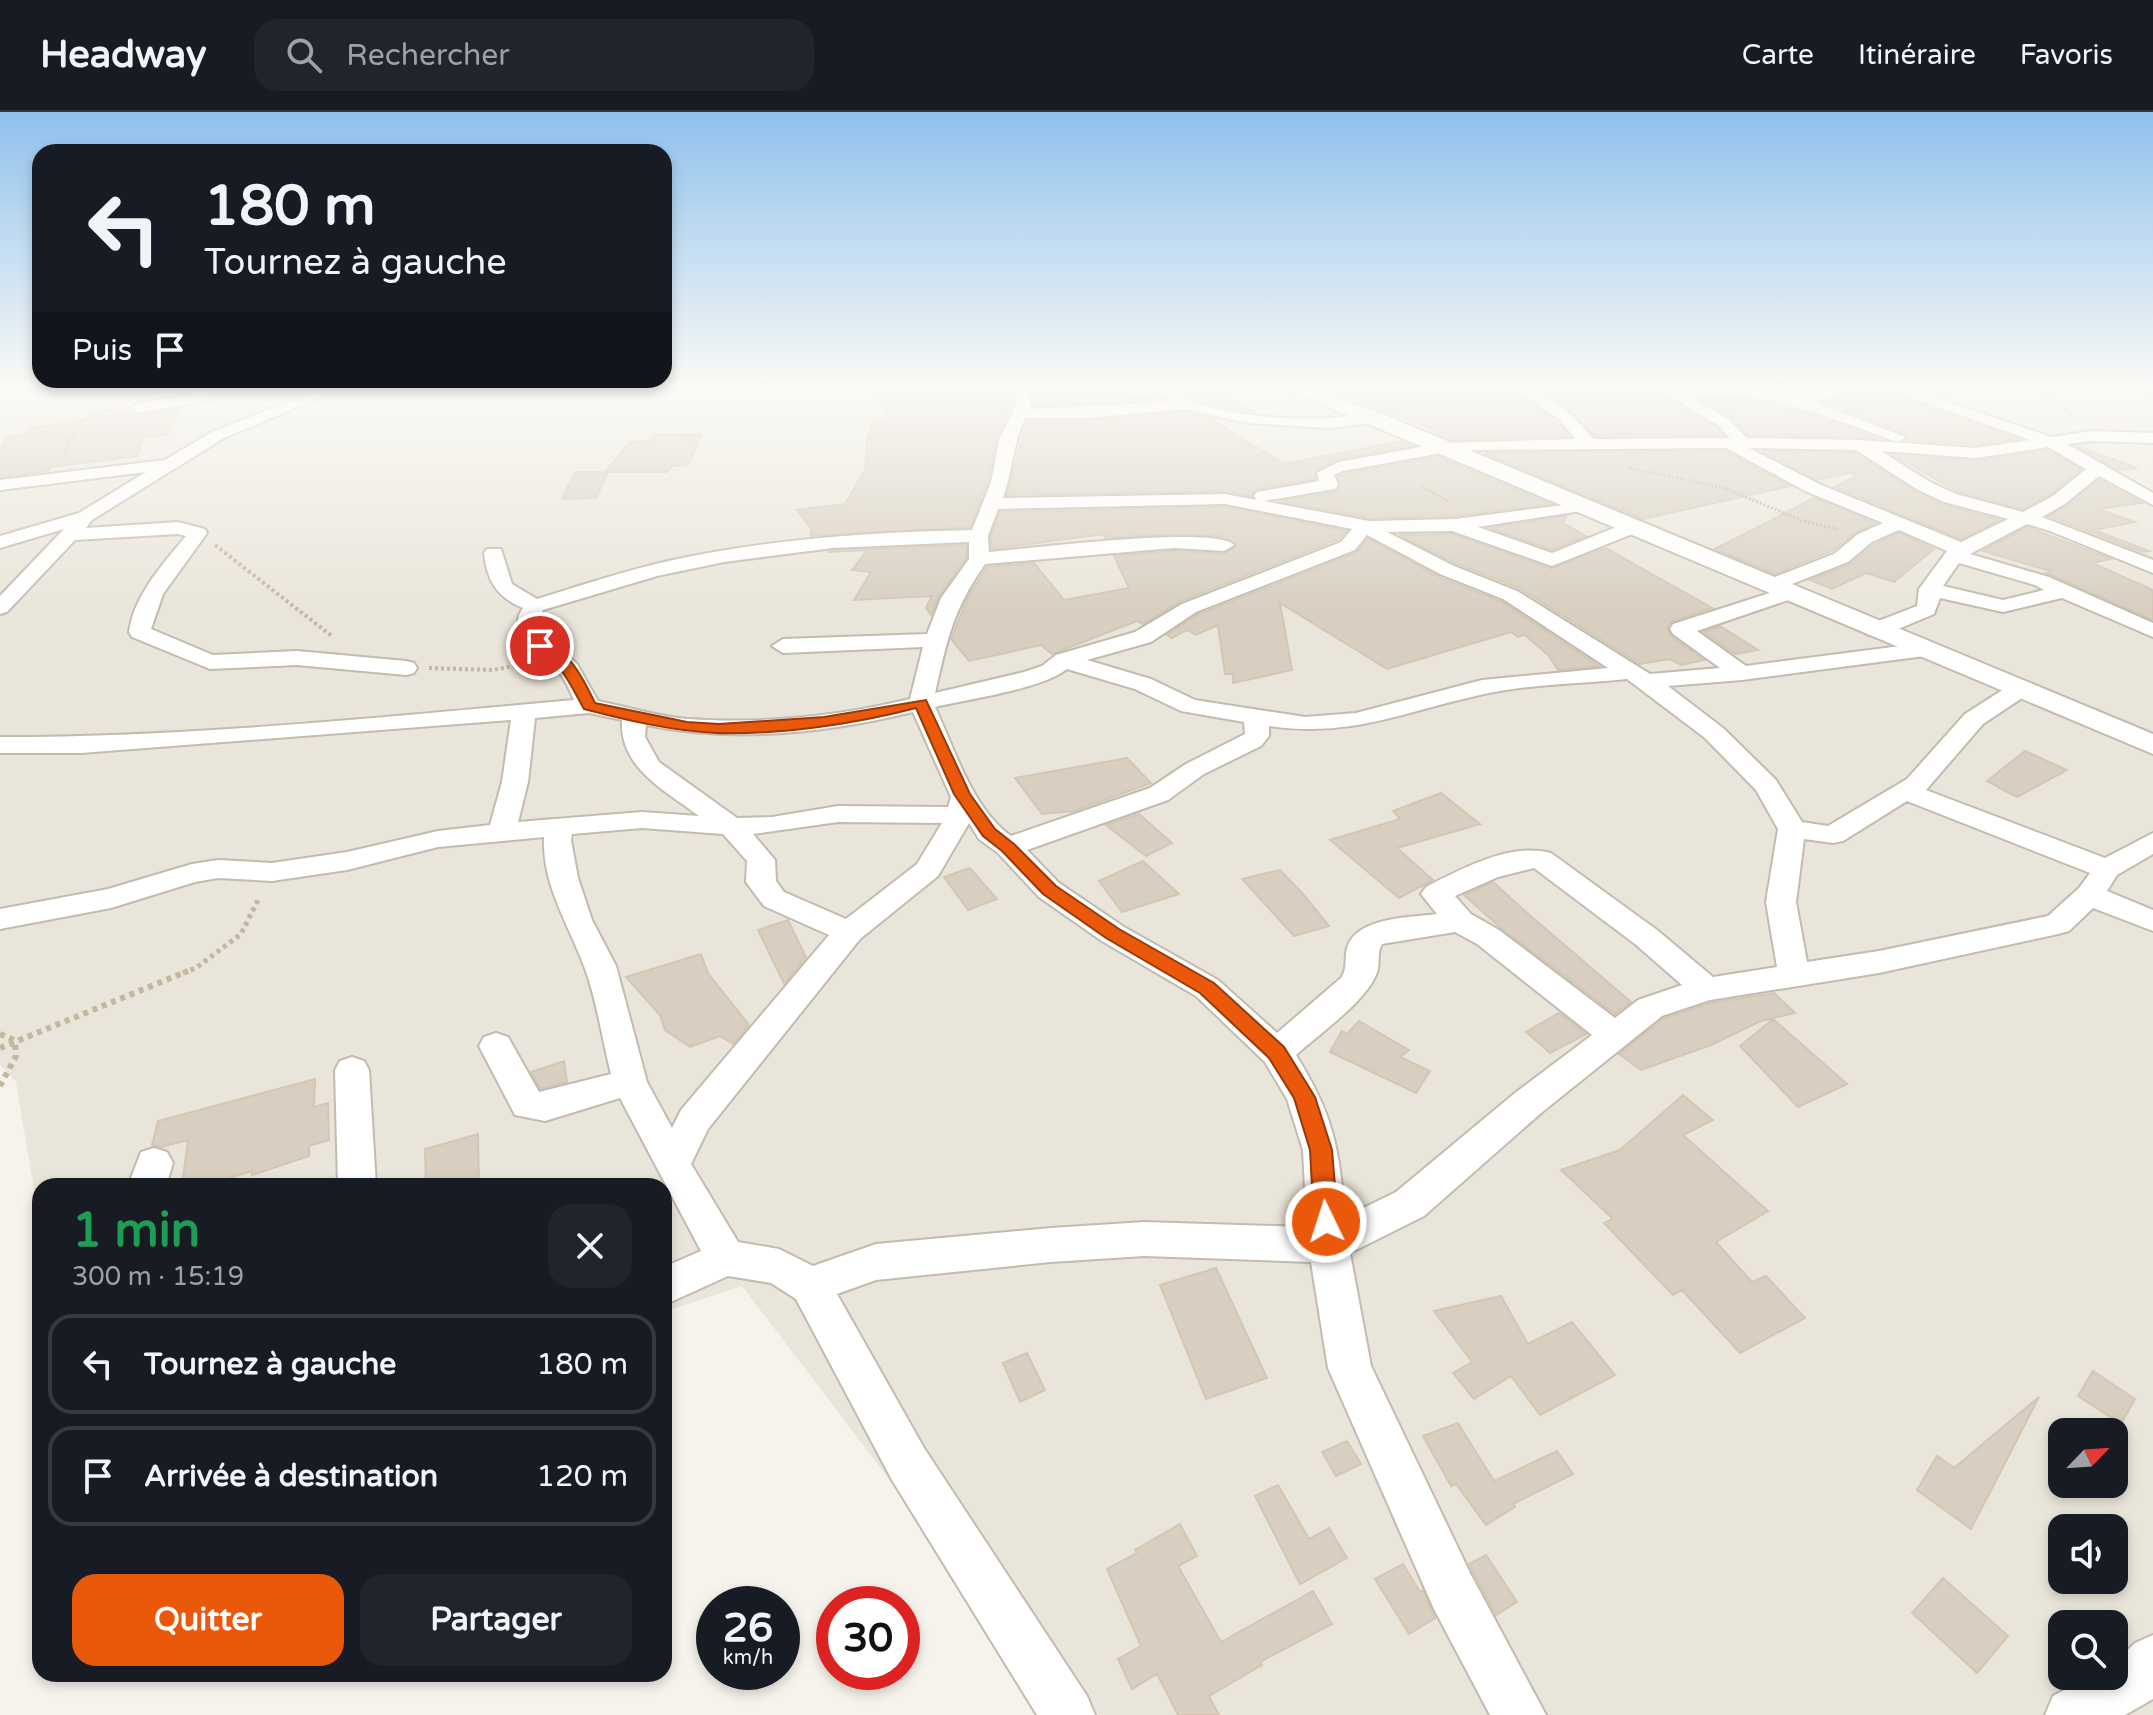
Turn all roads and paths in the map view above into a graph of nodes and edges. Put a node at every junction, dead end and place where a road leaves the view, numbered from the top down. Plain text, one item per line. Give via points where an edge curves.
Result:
1 (178, 461) edge
2 (1004, 461) edge
3 (1373, 461) edge
4 (1473, 461) edge
5 (1606, 461) edge
6 (1766, 461) edge
7 (1900, 461) edge
8 (1968, 461) edge
9 (2083, 461) edge
10 (173, 464) junction
11 (2098, 470) junction
12 (1935, 475) junction
13 (0, 485) edge
14 (1225, 499) junction
15 (2153, 500) edge
16 (1581, 506) junction
17 (2023, 518) junction
18 (1897, 524) junction
19 (1455, 525) junction
20 (79, 526) junction
21 (1365, 526) junction
22 (1633, 527) junction
23 (198, 533) junction
24 (983, 533) junction
25 (1927, 537) junction
26 (1865, 538) junction
27 (0, 542) edge
28 (1224, 545) dead end
29 (1957, 552) junction
30 (494, 553) dead end
31 (2153, 567) edge
32 (1929, 589) junction
33 (2064, 591) junction
34 (1790, 593) junction
35 (536, 606) junction
36 (0, 608) edge
37 (1876, 630) junction
38 (2153, 631) edge
39 (936, 640) junction
40 (345, 644) dead end
41 (783, 646) dead end
42 (1924, 650) junction
43 (559, 658) junction
44 (1064, 660) junction
45 (406, 668) joint
46 (1742, 673) junction
47 (1640, 676) junction
48 (2020, 689) junction
49 (921, 703) junction
50 (589, 706) junction
51 (524, 712) junction
52 (634, 716) junction
53 (1256, 719) junction
54 (0, 745) edge
55 (2153, 745) edge
56 (1906, 791) junction
57 (961, 804) junction
58 (731, 826) junction
59 (559, 829) junction
60 (1792, 829) junction
61 (502, 832) junction
62 (2153, 842) edge
63 (1008, 847) junction
64 (272, 872) junction
65 (2098, 882) junction
66 (0, 919) edge
67 (1460, 921) junction
68 (2153, 921) edge
69 (849, 932) junction
70 (1795, 974) junction
71 (1707, 989) junction
72 (0, 1034) edge
73 (1613, 1034) junction
74 (15, 1041) junction
75 (496, 1046) dead end
76 (0, 1048) edge
77 (1277, 1053) junction
78 (352, 1070) dead end
79 (630, 1082) junction
80 (0, 1086) edge
81 (672, 1165) junction
82 (357, 1178) edge
83 (1328, 1245) junction
84 (726, 1258) junction
85 (672, 1283) edge
86 (810, 1286) junction
87 (2153, 1661) edge
88 (1068, 1715) edge
89 (1519, 1715) edge
90 (2072, 1715) edge

1 - 10 street
2 - 24 street
3 - 14 street via 1325,473 1329,485
4 - 16 street
5 - 26 path via 1724,488 1803,521
6 - 18 street via 1813,488
7 - 12 street
8 - 12 street
9 - 11 street
10 - 13 street
10 - 20 street
11 - 15 street
11 - 17 street via 2056,502
12 - 17 street via 1968,505
12 - 25 street via 1920,507
14 - 21 street
14 - 24 street
16 - 19 street
16 - 22 street
17 - 29 street
17 - 31 street
18 - 25 street
18 - 26 street
19 - 21 street
19 - 22 street via 1552,560
20 - 23 street
20 - 27 street
20 - 36 street
21 - 44 street via 1348,546 1189,608 1135,640
21 - 47 street via 1447,570 1510,595
22 - 34 street
23 - 40 path
23 - 45 street via 159,585 140,632 210,662 297,658
24 - 28 street
24 - 35 street via 777,548 660,569
24 - 39 street
25 - 29 street
26 - 34 street via 1841,558 1782,581
29 - 32 street
29 - 33 street
30 - 35 street via 502,587
32 - 33 street via 2003,606
32 - 37 street via 1927,610
33 - 38 street
34 - 37 street
34 - 46 street via 1681,629
35 - 43 street via 529,613 533,638
37 - 42 street
39 - 41 street
39 - 49 street
42 - 46 street
42 - 48 street
43 - 45 path via 492,670
43 - 50 street via 577,679
44 - 49 street via 1031,677
44 - 53 street via 1143,684 1189,706
46 - 47 street
47 - 53 street via 1482,687 1340,724
47 - 60 street via 1714,733 1767,786
48 - 55 street
48 - 56 street via 1974,719 1928,775
49 - 52 street via 877,714 759,727 687,726
49 - 57 street
50 - 51 street
50 - 52 street
51 - 54 street via 134,742
51 - 61 street
52 - 58 street via 633,737 650,767
53 - 63 street via 1257,736 1252,741 1159,794
56 - 60 street via 1833,835
56 - 65 street
57 - 58 street
57 - 63 street
57 - 69 street via 928,870
58 - 59 street via 642,820
58 - 69 street via 761,860 761,882 774,899
59 - 61 street
59 - 79 street via 564,878 600,966
60 - 70 street via 1779,896 1781,927
61 - 64 street via 438,839
62 - 65 street
63 - 77 street via 1049,890 1207,988
64 - 66 street via 192,873 111,898
64 - 74 path via 241,934 196,968
65 - 68 street
65 - 70 street via 2051,926
67 - 71 street via 1438,892 1504,866 1541,859
67 - 73 street
67 - 77 street via 1371,937 1363,948 1362,972 1352,986
69 - 81 street via 694,1120
70 - 71 street
71 - 73 street via 1650,1008
72 - 74 path
73 - 83 street via 1410,1204
74 - 76 path
74 - 80 path via 16,1056
75 - 79 street via 521,1095 537,1108
77 - 83 street via 1304,1097 1321,1150
78 - 82 street
79 - 81 street
81 - 84 street
83 - 86 street via 1144,1239 1051,1245 876,1262
83 - 89 street via 1350,1368 1452,1591
84 - 85 street
84 - 86 street via 779,1267
86 - 88 street via 908,1464
87 - 90 street via 2135,1680

